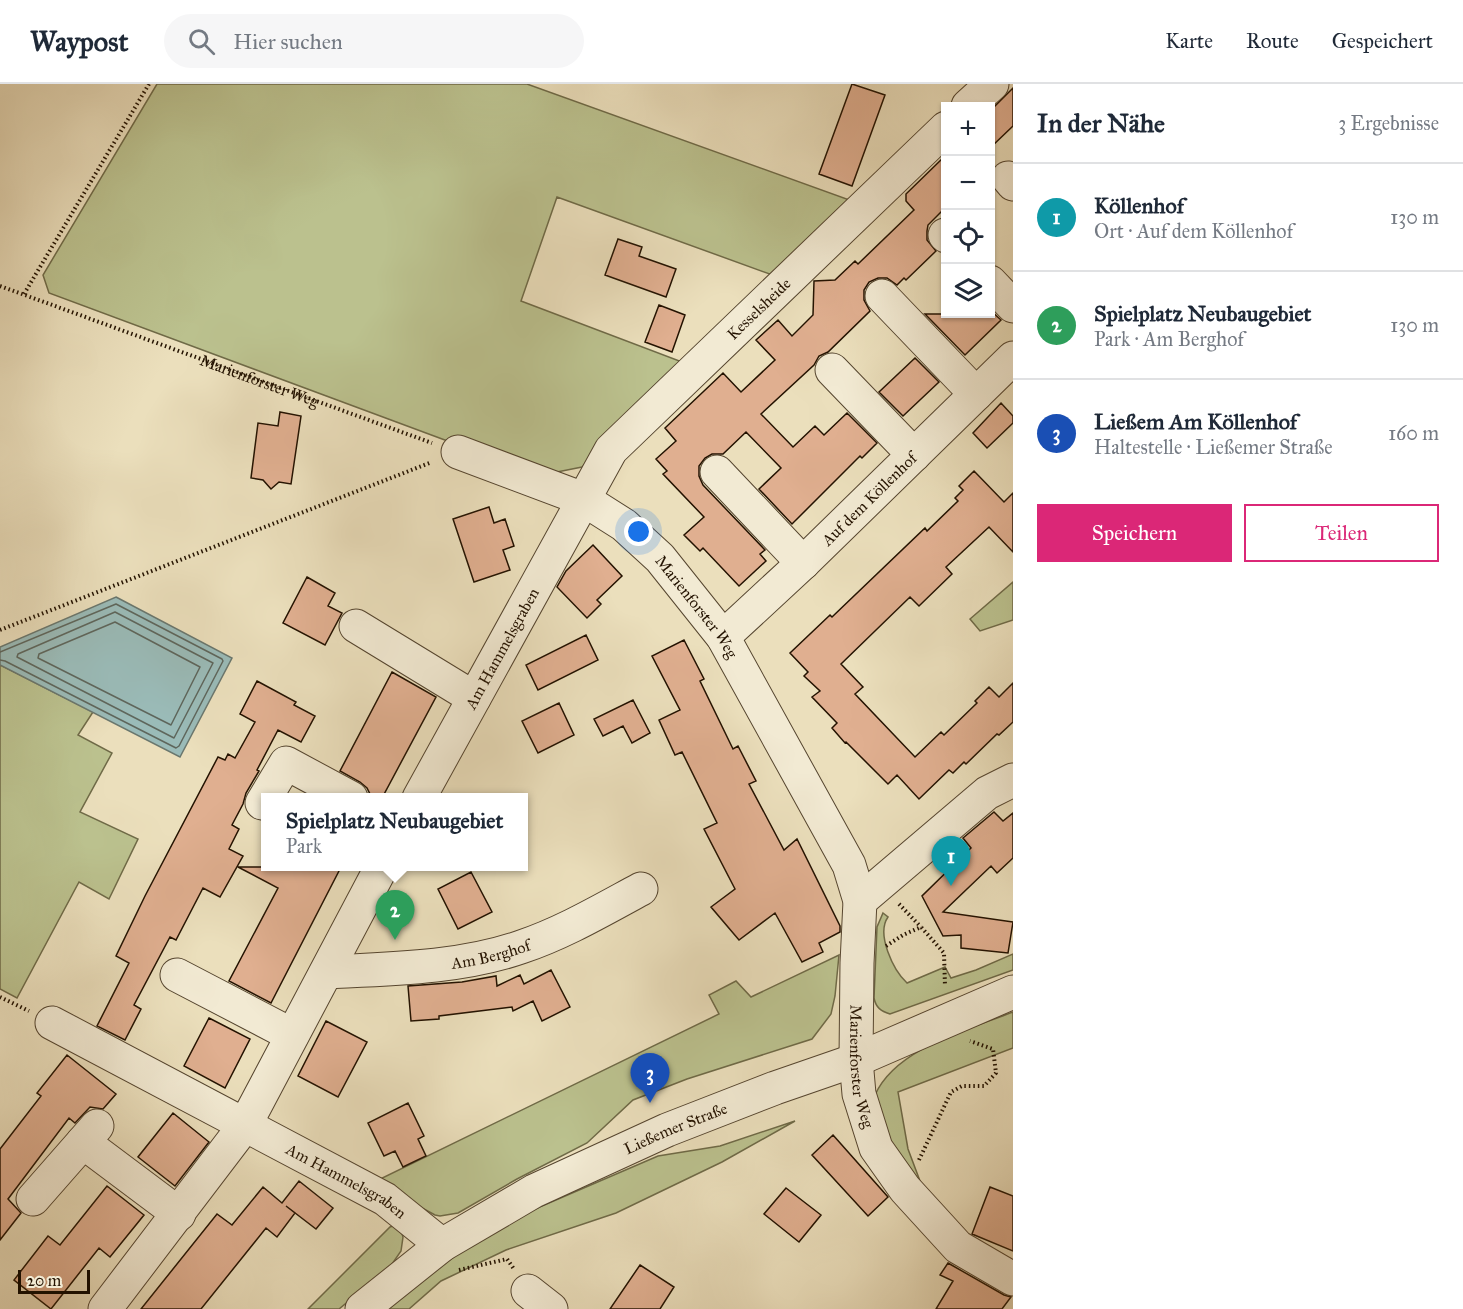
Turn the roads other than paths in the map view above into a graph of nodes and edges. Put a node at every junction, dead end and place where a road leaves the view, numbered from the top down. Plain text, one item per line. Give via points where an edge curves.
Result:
1 (992, 84) edge
2 (972, 102) edge
3 (941, 132) edge
4 (995, 287) edge
5 (882, 296) dead end
6 (1013, 306) edge
7 (1013, 358) edge
8 (832, 370) dead end
9 (976, 394) junction
10 (458, 452) road end
11 (914, 455) junction
12 (717, 472) dead end
13 (583, 499) junction
14 (803, 563) junction
15 (356, 626) dead end
16 (723, 637) junction
17 (474, 698) junction
18 (1013, 780) edge
19 (268, 793) edge
20 (342, 793) edge
21 (422, 793) edge
22 (380, 871) edge
23 (641, 889) dead end
24 (861, 901) junction
25 (327, 972) junction
26 (178, 973) dead end
27 (1013, 992) edge
28 (52, 1023) dead end
29 (292, 1035) junction
30 (856, 1060) junction
31 (245, 1125) junction
32 (33, 1199) dead end
33 (178, 1214) junction
34 (432, 1253) junction
35 (1013, 1279) edge
36 (105, 1309) edge
37 (362, 1309) edge

1 - 2 street
3 - 13 street, Kesselsheide via 611,450
4 - 6 street
5 - 9 street
7 - 9 street, Auf dem Köllenhof
8 - 11 street
9 - 11 street, Auf dem Köllenhof
10 - 13 street, Marienforster Weg
11 - 14 street, Auf dem Köllenhof
12 - 14 street
13 - 16 street, Marienforster Weg via 624,525 660,558
13 - 17 street, Am Hammelsgraben
14 - 16 street, Auf dem Köllenhof
15 - 17 street
16 - 24 street, Marienforster Weg via 849,865
17 - 21 street, Am Hammelsgraben
18 - 24 street via 987,793
19 - 20 street via 286,763
22 - 25 street
23 - 25 street, Am Berghof via 568,928 520,948 462,961
24 - 30 street, Marienforster Weg
25 - 29 street
26 - 29 street
27 - 30 street, Ließemer Straße
28 - 31 street, Am Hammelsgraben
29 - 31 street
30 - 34 street, Ließemer Straße via 667,1130 534,1191
30 - 35 street, Marienforster Weg via 859,1094 876,1148 905,1189 958,1247
31 - 33 street
31 - 34 street, Am Hammelsgraben via 385,1199
32 - 33 street via 90,1134
33 - 36 street
34 - 37 street, Ließemer Straße

